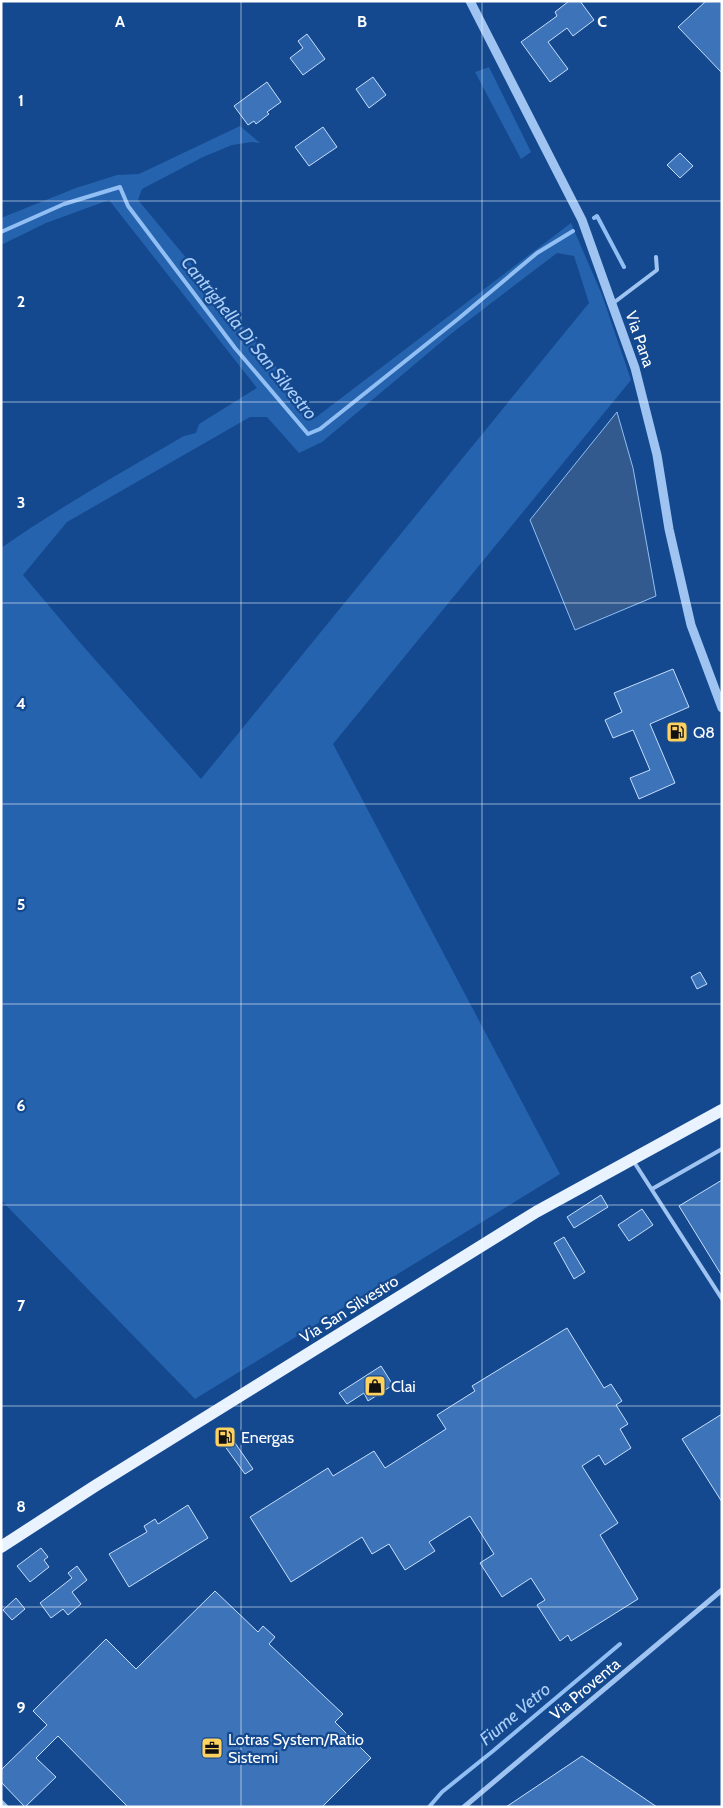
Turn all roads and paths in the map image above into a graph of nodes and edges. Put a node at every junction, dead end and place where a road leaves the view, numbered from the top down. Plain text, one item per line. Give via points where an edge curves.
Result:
1 (470, 1) edge
2 (656, 257) dead end
3 (612, 304) junction
4 (722, 708) edge
5 (722, 1110) edge
6 (722, 1149) edge
7 (632, 1158) junction
8 (652, 1189) junction
9 (722, 1299) edge
10 (1, 1547) edge
11 (722, 1590) edge
12 (1, 1802) edge
13 (6, 1807) edge
14 (464, 1807) edge

1 - 3 street, Via Pana via 582,220
2 - 3 lane via 657,270
3 - 4 street, Via Pana via 635,368 657,455 669,529 691,626
5 - 7 main road, Via San Silvestro
6 - 8 lane
7 - 8 lane
7 - 10 main road, Via San Silvestro via 536,1212
8 - 9 lane
11 - 14 street, Via Proventa
12 - 13 street

